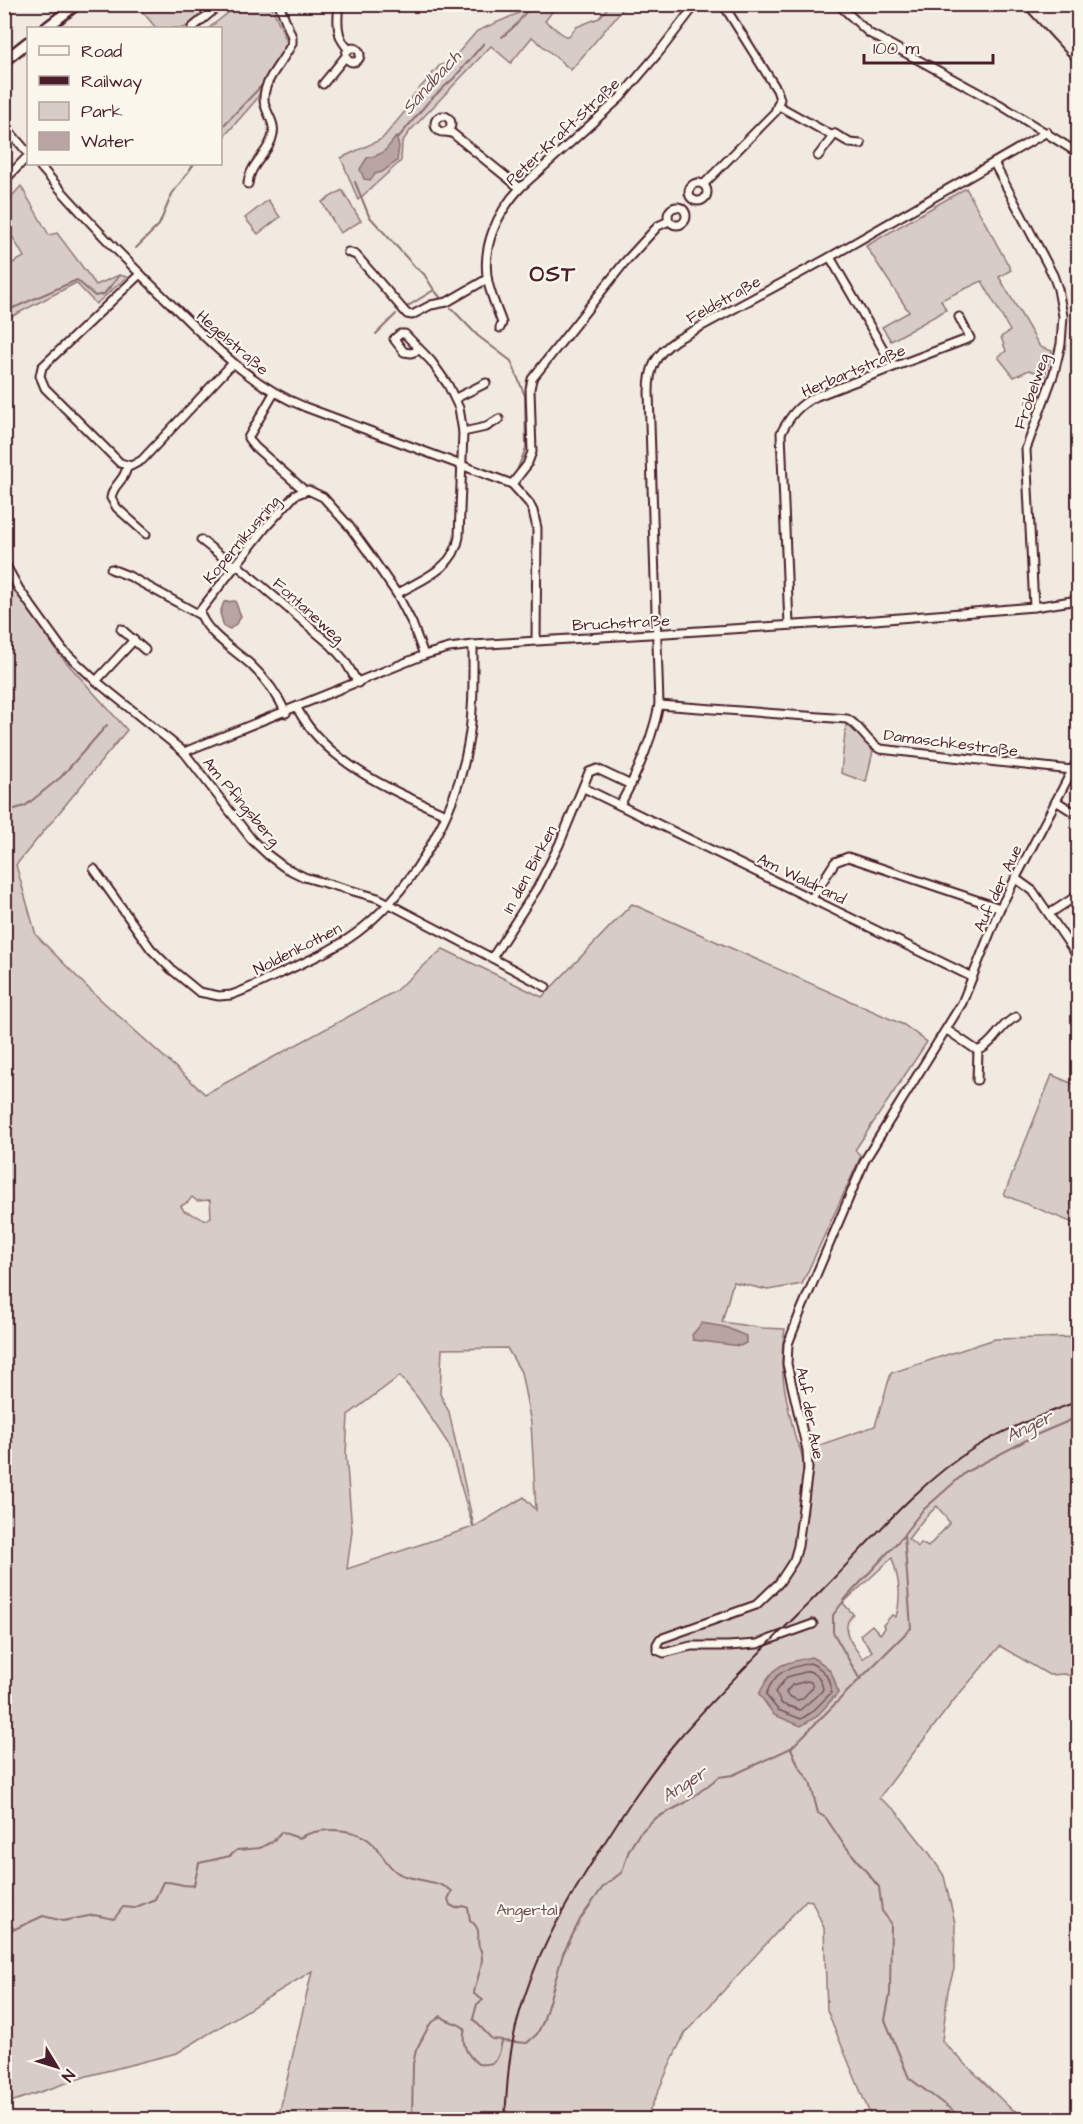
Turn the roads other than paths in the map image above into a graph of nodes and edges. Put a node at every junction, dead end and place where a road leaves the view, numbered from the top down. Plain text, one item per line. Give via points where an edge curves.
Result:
1 (77, 4) edge
2 (222, 4) edge
3 (279, 4) edge
4 (339, 4) edge
5 (696, 4) edge
6 (723, 4) edge
7 (838, 4) edge
8 (47, 27) edge
9 (193, 27) edge
10 (27, 43) edge
11 (4, 61) edge
12 (323, 84) dead end
13 (779, 106) junction
14 (4, 125) edge
15 (446, 132) dead end
16 (1047, 132) junction
17 (835, 134) junction
18 (861, 144) dead end
19 (27, 153) edge
20 (1078, 153) edge
21 (27, 155) edge
22 (818, 156) dead end
23 (994, 164) junction
24 (39, 165) edge
25 (4, 181) edge
26 (248, 184) dead end
27 (704, 184) junction
28 (520, 188) junction
29 (686, 203) junction
30 (669, 221) junction
31 (348, 252) dead end
32 (830, 257) junction
33 (140, 274) junction
34 (487, 279) junction
35 (959, 316) dead end
36 (500, 328) dead end
37 (420, 350) dead end
38 (233, 363) junction
39 (893, 366) junction
40 (486, 383) dead end
41 (274, 393) junction
42 (456, 398) junction
43 (499, 419) dead end
44 (463, 432) junction
45 (461, 464) junction
46 (127, 466) junction
47 (512, 484) junction
48 (304, 490) junction
49 (146, 534) dead end
50 (201, 540) dead end
51 (4, 562) edge
52 (235, 565) junction
53 (111, 568) dead end
54 (397, 594) junction
55 (1078, 600) edge
56 (1034, 608) junction
57 (200, 615) junction
58 (789, 625) junction
59 (121, 629) dead end
60 (656, 634) junction
61 (134, 640) junction
62 (536, 640) junction
63 (473, 645) junction
64 (145, 650) dead end
65 (424, 656) junction
66 (96, 681) junction
67 (358, 683) junction
68 (659, 705) junction
69 (297, 708) junction
70 (286, 713) junction
71 (184, 752) junction
72 (1078, 759) edge
73 (1072, 770) junction
74 (631, 785) junction
75 (584, 788) junction
76 (1056, 801) junction
77 (620, 805) junction
78 (446, 814) junction
79 (1078, 814) edge
80 (94, 869) dead end
81 (1015, 878) junction
82 (1078, 895) edge
83 (812, 898) junction
84 (388, 903) junction
85 (1000, 908) junction
86 (1049, 914) junction
87 (1078, 957) edge
88 (492, 958) junction
89 (972, 977) junction
90 (546, 987) dead end
91 (1016, 1017) dead end
92 (946, 1030) junction
93 (978, 1051) junction
94 (978, 1080) dead end
95 (813, 1624) dead end

1 - 8 main road
2 - 9 street
3 - 26 street via 292,43 265,90 263,101 274,133
4 - 12 street via 340,39 347,52
5 - 28 street, Peter-Kraft-Straße via 620,98
6 - 13 street via 777,90
7 - 16 street via 869,33
10 - 11 main road
13 - 17 street
13 - 27 street
14 - 19 street
15 - 28 street
16 - 20 street
16 - 23 street, Feldstraße
17 - 18 street via 850,143
17 - 22 street
21 - 25 street
23 - 32 street, Feldstraße
23 - 56 street, Fröbelweg via 1053,275 1063,316 1056,366 1026,449
24 - 33 street, Hegelstraße
27 - 29 street via 692,185
27 - 29 street via 705,198
28 - 34 street, Peter-Kraft-Straße via 497,219 489,242
29 - 30 street via 670,209
29 - 30 street via 684,222 678,225
30 - 47 street via 658,226 624,263 532,379 532,452
31 - 34 street via 356,255 404,312 412,315 447,302
32 - 39 street
32 - 60 street, Feldstraße via 676,340 657,358 649,382
33 - 38 street, Hegelstraße
33 - 46 street via 42,367 40,376 42,384
34 - 36 street, Peter-Kraft-Straße via 502,323
35 - 39 street, Herbartstraße via 970,338
37 - 42 street
38 - 41 street, Hegelstraße
38 - 46 street via 142,460
39 - 58 street, Herbartstraße via 808,400 793,413 781,433
40 - 42 street
41 - 45 street, Hegelstraße
41 - 48 street via 248,438
42 - 44 street
43 - 44 street via 486,427
44 - 45 street
45 - 47 street, Hegelstraße
45 - 54 street via 456,551 444,567
46 - 49 street via 126,475 112,490 111,498
47 - 62 street via 524,495 536,520
48 - 52 street, Kopernikusring via 295,495
48 - 54 street, Kopernikusring via 323,497 349,526
50 - 52 street, Fontaneweg
51 - 66 street, Am Pfingsberg via 63,650
52 - 57 street, Kopernikusring
52 - 67 street, Fontaneweg via 331,645
53 - 57 street
54 - 65 street, Kopernikusring
55 - 56 street, Bruchstraße
56 - 58 street, Bruchstraße
57 - 70 street via 275,690
58 - 60 street, Bruchstraße
59 - 61 street
60 - 62 street, Bruchstraße
60 - 68 street
61 - 64 street
61 - 66 street
62 - 63 street, Bruchstraße
63 - 65 street, Bruchstraße
63 - 78 street, Noldenkothen via 474,697 468,747
65 - 67 street, Bruchstraße
66 - 71 street, Am Pfingsberg
67 - 69 street, Bruchstraße
68 - 73 street, Damaschkestraße via 847,718 880,749
68 - 74 street via 650,740
69 - 70 street, Bruchstraße
69 - 78 street via 321,739 358,770 390,790
70 - 71 street, Bruchstraße
71 - 84 street, Am Pfingsberg via 252,840 284,867
72 - 73 street, Auf der Aue
73 - 76 street, Auf der Aue
74 - 75 street, In den Birken via 593,769
74 - 77 street
75 - 77 street
75 - 88 street, In den Birken via 538,887
76 - 79 street
76 - 81 street, Auf der Aue
77 - 83 street, Am Waldrand
78 - 84 street, Noldenkothen via 418,866
80 - 84 street, Noldenkothen via 160,959 199,992 219,996 242,991 338,945
81 - 85 street, Auf der Aue
81 - 86 street via 1029,886
82 - 86 street
83 - 85 street via 835,862 848,857
83 - 89 street, Am Waldrand
84 - 88 street
85 - 89 street, Auf der Aue
86 - 87 street
88 - 90 street
89 - 92 street, Auf der Aue
91 - 93 street via 987,1047
92 - 93 street
92 - 95 street, Auf der Aue via 865,1160 788,1344 787,1364 808,1469 794,1560 779,1583 756,1605 660,1639 656,1647 664,1653 691,1646 757,1644
93 - 94 street

